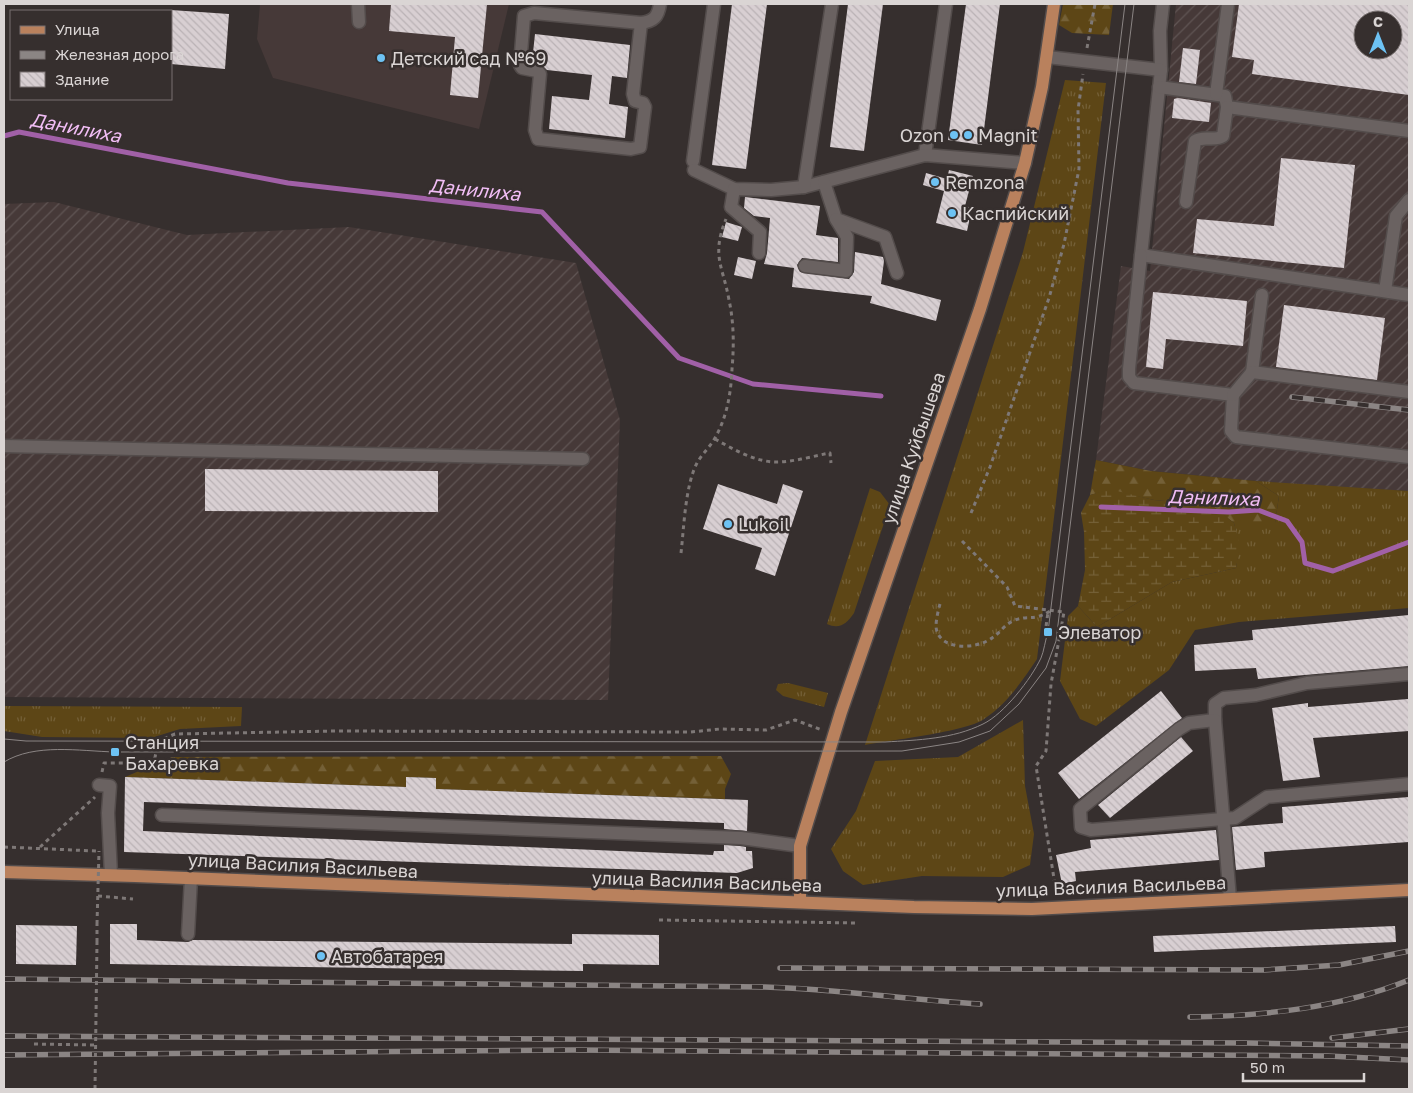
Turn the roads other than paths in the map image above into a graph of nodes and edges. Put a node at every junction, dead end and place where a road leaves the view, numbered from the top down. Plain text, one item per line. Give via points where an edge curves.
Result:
1 (358, 4) edge
2 (660, 4) edge
3 (714, 4) edge
4 (832, 4) edge
5 (946, 4) edge
6 (1054, 4) edge
7 (1163, 4) edge
8 (1228, 4) edge
9 (359, 22) dead end
10 (641, 23) junction
11 (1047, 57) junction
12 (1161, 70) junction
13 (1159, 87) junction
14 (1216, 94) junction
15 (1227, 107) junction
16 (1409, 131) edge
17 (925, 155) junction
18 (1025, 163) junction
19 (824, 182) junction
20 (804, 187) junction
21 (734, 189) junction
22 (1409, 200) edge
23 (1186, 202) dead end
24 (836, 219) junction
25 (759, 252) dead end
26 (1141, 256) junction
27 (806, 266) dead end
28 (897, 273) dead end
29 (1385, 291) junction
30 (1262, 295) dead end
31 (1409, 295) edge
32 (1252, 372) junction
33 (1409, 392) edge
34 (1234, 395) junction
35 (4, 446) edge
36 (1409, 457) edge
37 (583, 459) dead end
38 (1409, 674) edge
39 (1215, 720) junction
40 (1409, 784) edge
41 (99, 789) road end
42 (162, 815) dead end
43 (1223, 819) junction
44 (800, 846) junction
45 (4, 872) edge
46 (112, 875) junction
47 (191, 878) junction
48 (1409, 890) edge
49 (1230, 899) junction
50 (800, 902) junction
51 (188, 934) dead end

1 - 9 lane
2 - 10 lane via 658,15 652,21
3 - 21 lane via 693,165
4 - 20 lane
5 - 17 lane
6 - 11 main road, улица Куйбышева
7 - 12 lane
8 - 14 lane
10 - 10 lane via 633,94 635,101 645,107 640,147 631,149 538,139 535,130 540,74 520,65 524,16 534,12
11 - 12 lane
11 - 18 main road, улица Куйбышева
12 - 13 lane
13 - 14 lane
13 - 26 lane
14 - 15 lane via 1225,96
15 - 16 lane
15 - 23 lane via 1223,136 1195,141
17 - 18 lane
17 - 19 lane
18 - 44 main road, улица Куйбышева via 980,309
19 - 20 lane
19 - 24 lane
20 - 21 lane
21 - 25 lane via 731,207 760,232
22 - 29 lane via 1396,216
24 - 27 lane via 847,236 846,271
24 - 28 lane via 885,237
26 - 29 lane
26 - 34 lane via 1129,377 1134,383 1143,385
29 - 31 lane
30 - 32 lane
32 - 33 lane
32 - 34 lane
34 - 36 lane via 1230,423 1231,432 1236,437
35 - 37 lane
38 - 39 lane via 1307,683 1256,695 1224,698 1215,704
39 - 43 lane
39 - 43 lane via 1179,729 1082,806 1078,816 1084,830
40 - 43 lane via 1267,797 1235,818
41 - 46 lane via 110,786 108,813
42 - 44 lane via 731,838
43 - 49 lane
44 - 50 main road, улица Куйбышева
45 - 46 main road, улица Василия Васильева
46 - 47 main road, улица Василия Васильева
47 - 50 main road, улица Василия Васильева
47 - 51 lane
48 - 49 main road, улица Василия Васильева
49 - 50 main road, улица Василия Васильева via 1032,909

